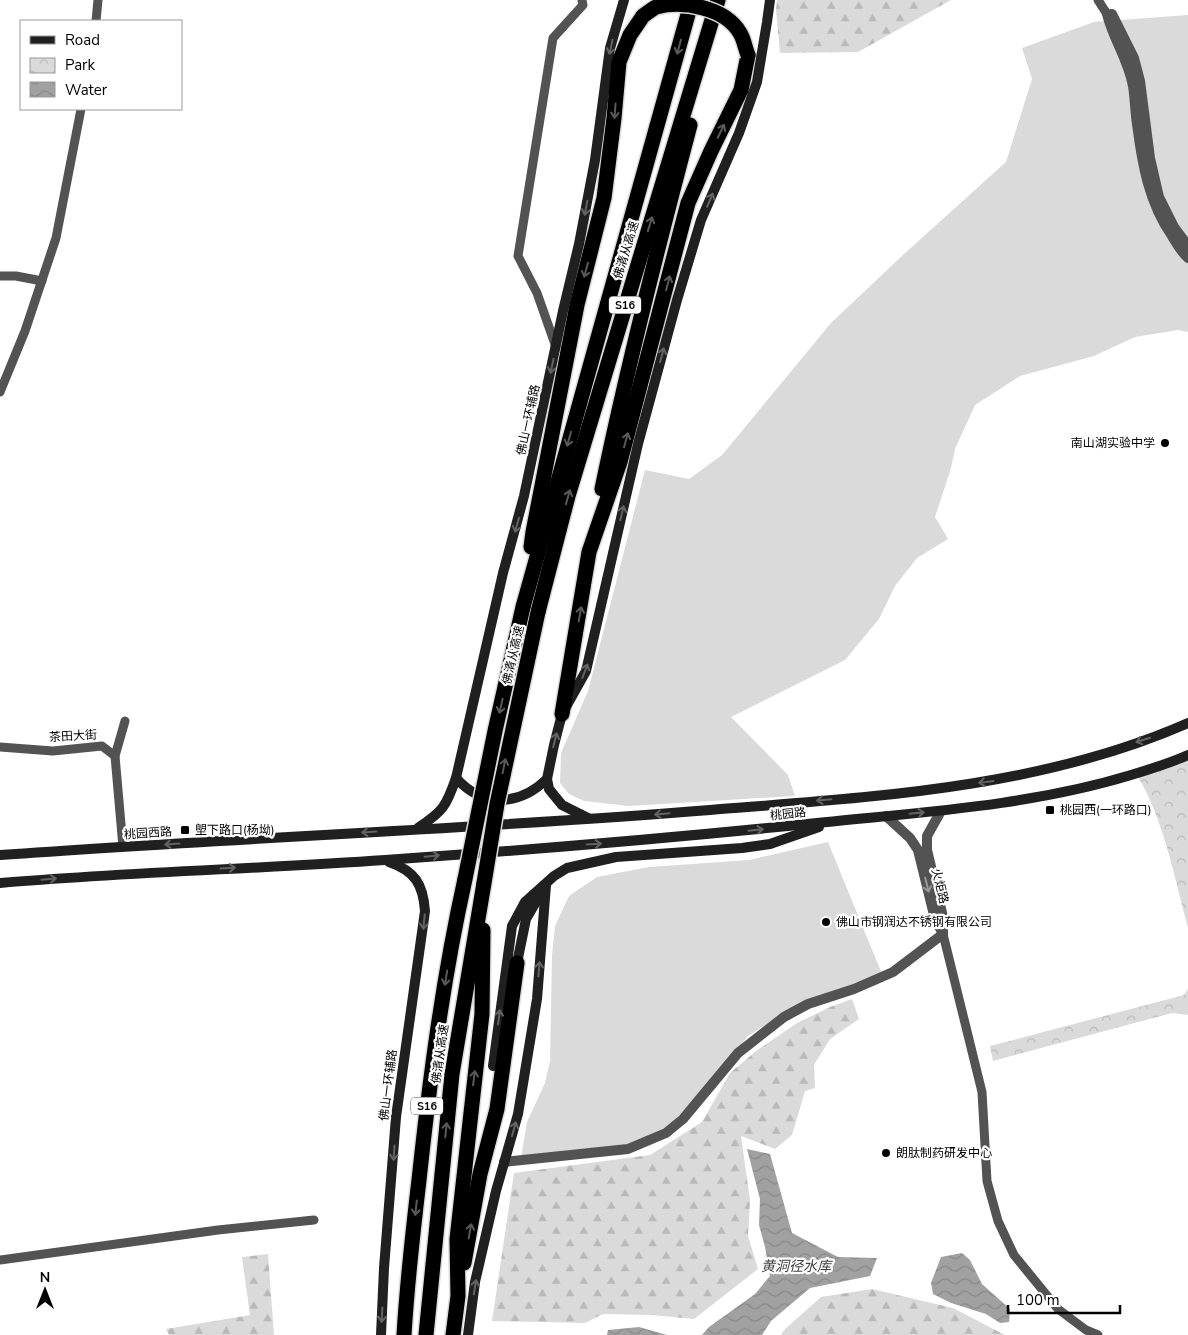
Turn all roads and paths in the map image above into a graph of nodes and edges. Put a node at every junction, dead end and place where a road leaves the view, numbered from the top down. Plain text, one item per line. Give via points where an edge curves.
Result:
1 (98, 0) edge
2 (582, 0) edge
3 (624, 0) edge
4 (692, 0) edge
5 (719, 0) edge
6 (770, 0) edge
7 (1098, 0) edge
8 (1109, 14) junction
9 (96, 20) edge
10 (81, 110) edge
11 (1188, 246) edge
12 (1188, 258) edge
13 (0, 276) edge
14 (42, 281) junction
15 (556, 347) junction
16 (0, 392) edge
17 (589, 552) junction
18 (526, 591) junction
19 (562, 714) junction
20 (125, 721) dead end
21 (1188, 722) edge
22 (0, 747) edge
23 (1188, 755) edge
24 (115, 756) junction
25 (456, 778) junction
26 (547, 779) junction
27 (942, 811) junction
28 (886, 816) junction
29 (589, 818) junction
30 (836, 821) junction
31 (417, 829) junction
32 (123, 847) junction
33 (0, 856) edge
34 (383, 860) junction
35 (0, 883) edge
36 (484, 883) junction
37 (546, 885) junction
38 (943, 934) junction
39 (517, 963) joint
40 (493, 1066) joint
41 (504, 1162) junction
42 (480, 1174) junction
43 (314, 1220) dead end
44 (0, 1260) edge
45 (458, 1296) junction
46 (381, 1335) edge
47 (404, 1335) edge
48 (426, 1335) edge
49 (453, 1335) edge
50 (468, 1335) edge
51 (1098, 1335) edge

1 - 9 street
2 - 15 street via 583,5 552,38 518,256 537,293
3 -> 15 main road, 佛山一环辅路 via 610,48 595,160
4 -> 18 highway, 佛清从高速 / S16
5 - 17 highway via 614,430
36 -> 5 highway, 佛清从高速 / S16, bridge via 497,804 538,612 575,472
19 -> 6 main road via 586,671 638,444 677,300 702,220 757,82
7 - 8 street
8 - 11 street via 1134,58 1159,197
8 - 12 street via 1110,26 1124,54 1133,85 1148,186 1155,208
10 - 14 street via 56,238
13 - 14 street
14 - 16 street
15 -> 25 main road, 佛山一环辅路 via 524,496
17 -> 18 highway, bridge via 620,462 688,203 741,90 748,55 740,33 724,16 703,3 677,1 657,6 643,16 630,35 619,62 604,198 576,306 533,532
19 -> 17 highway
18 -> 47 highway, 佛清从高速 / S16, bridge via 453,934 430,1079
26 -> 19 main road
20 - 24 street
21 -> 29 main road, 桃园路 via 1160,735 1001,780 882,796
22 - 24 street, 茶田大街 via 53,751 102,746
23 - 27 main road, 桃园路 via 1095,786 1003,804
24 - 32 street
25 - 26 main road via 472,792 504,800 536,789
25 - 31 main road, 佛山一环辅路 via 447,804
26 - 29 main road via 548,789 556,799
28 -> 27 main road, 桃园路
27 - 38 street, 火炬路 via 926,836 943,917
28 - 30 main road, 桃园路
28 -> 38 street, 火炬路 via 918,850 935,919
29 - 31 main road, 桃园路
34 -> 30 main road, 桃园路 via 653,840
30 - 37 main road via 770,844 616,857 585,863 567,868
31 -> 32 main road, 桃园西路
32 - 33 main road, 桃园西路
35 -> 34 main road
34 -> 46 main road, 佛山一环辅路 via 401,866 420,884 425,911 396,1117
45 -> 36 highway via 457,1239 482,1014
48 -> 36 highway, 佛清从高速 / S16 via 452,1074
37 - 39 main road via 526,919
40 -> 37 main road via 512,926 525,902
41 -> 37 main road via 518,1114 537,999
38 - 41 street via 893,972 808,1004 784,1017 738,1053 683,1119 666,1133 628,1149
38 - 51 street via 982,1092 987,1182 998,1221 1014,1255 1058,1309
39 - 42 highway via 497,1109
40 - 42 highway
50 -> 41 main road via 475,1282
45 -> 42 highway
43 - 44 street
45 - 49 highway

